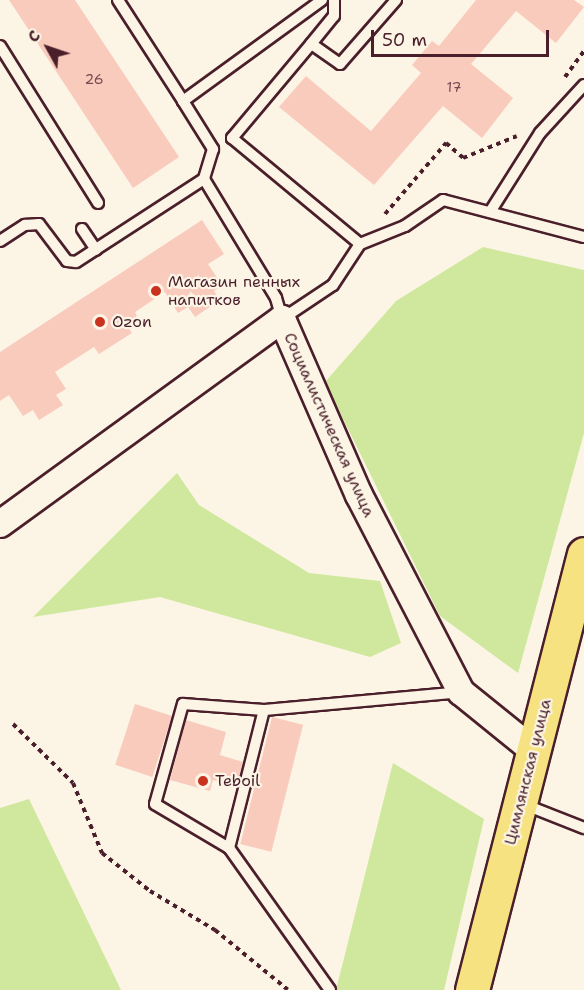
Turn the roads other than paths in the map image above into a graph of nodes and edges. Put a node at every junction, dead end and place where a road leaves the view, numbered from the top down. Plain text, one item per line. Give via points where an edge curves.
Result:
1 (118, 0) edge
2 (322, 0) edge
3 (334, 0) edge
4 (396, 0) edge
5 (311, 44) junction
6 (0, 46) edge
7 (584, 85) edge
8 (183, 101) junction
9 (232, 138) junction
10 (213, 149) junction
11 (204, 179) junction
12 (98, 203) dead end
13 (490, 212) junction
14 (82, 229) dead end
15 (584, 237) edge
16 (0, 241) edge
17 (360, 244) junction
18 (96, 250) junction
19 (282, 319) junction
20 (0, 524) edge
21 (584, 554) edge
22 (460, 692) junction
23 (264, 710) junction
24 (534, 751) junction
25 (521, 803) junction
26 (584, 828) edge
27 (229, 848) junction
28 (330, 990) edge
29 (472, 990) edge

1 - 8 lane
2 - 8 lane
3 - 5 lane via 334,16
4 - 5 lane via 346,61 335,63
5 - 9 lane
6 - 12 lane
7 - 13 lane via 540,133
8 - 10 lane
9 - 10 lane
9 - 17 lane
10 - 11 lane
11 - 18 lane
11 - 19 lane via 276,298
13 - 15 lane
13 - 17 lane via 443,200 405,226
14 - 18 lane
16 - 18 lane via 32,222 44,228 67,261
17 - 19 lane via 333,285
19 - 20 street, Социалистическая улица
19 - 22 street, Социалистическая улица via 359,495
21 - 24 main road, Цимлянская улица
22 - 23 lane
22 - 24 street, Социалистическая улица
23 - 27 lane
23 - 27 lane via 183,704 155,804
24 - 25 main road, Цимлянская улица
25 - 26 lane
25 - 29 main road, Цимлянская улица
27 - 28 lane

